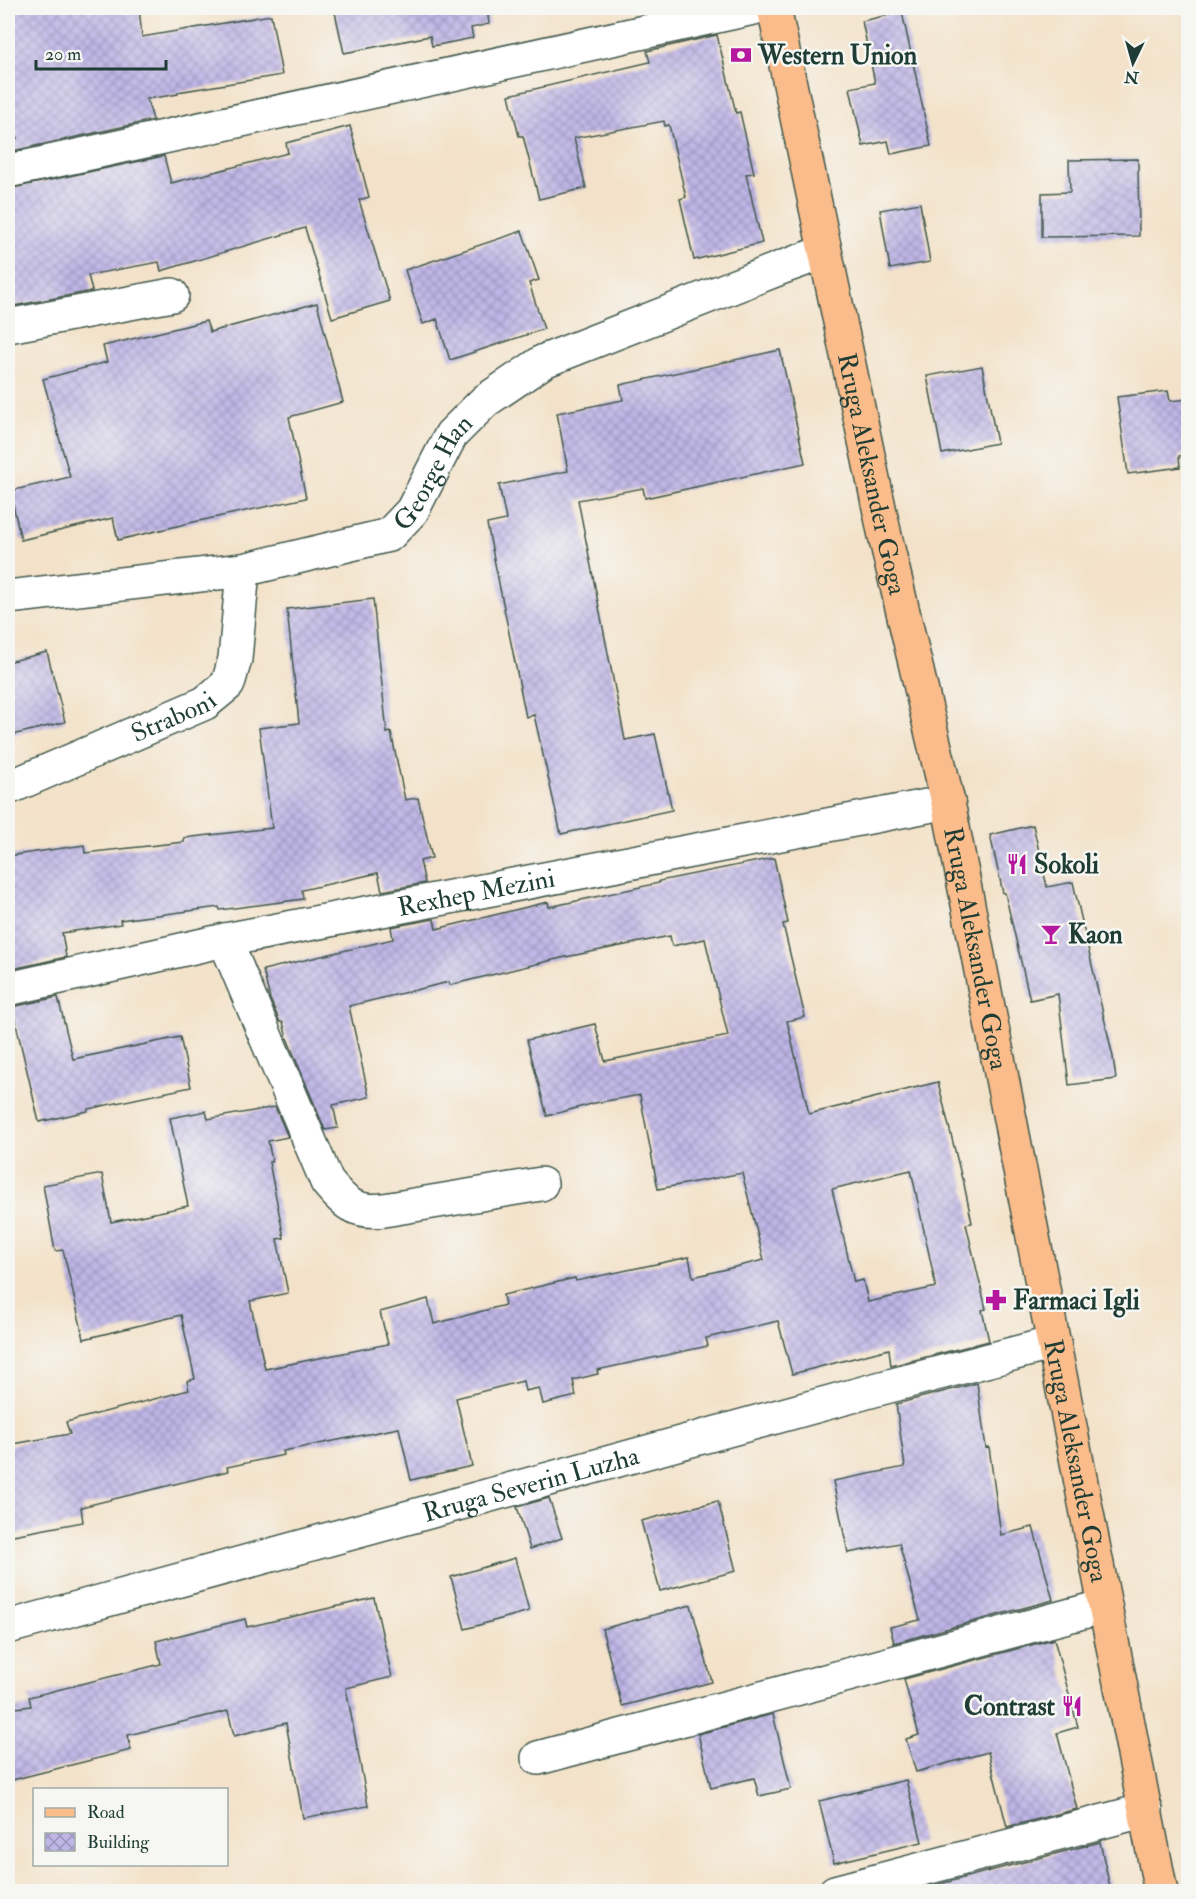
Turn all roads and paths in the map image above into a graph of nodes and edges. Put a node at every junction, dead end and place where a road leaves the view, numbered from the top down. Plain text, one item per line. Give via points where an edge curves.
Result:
1 (754, 8) edge
2 (774, 8) edge
3 (8, 171) edge
4 (825, 252) junction
5 (172, 296) dead end
6 (8, 326) edge
7 (243, 570) junction
8 (8, 597) edge
9 (8, 788) edge
10 (948, 802) junction
11 (225, 940) junction
12 (8, 989) edge
13 (541, 1184) dead end
14 (1054, 1343) junction
15 (1105, 1606) junction
16 (8, 1627) edge
17 (538, 1758) dead end
18 (1146, 1810) junction
19 (835, 1892) edge
20 (1161, 1892) edge

1 - 3 street
2 - 4 main road, Rruga Aleksander Goga
4 - 7 street, George Han via 544,361 485,401 451,435 412,511 389,535
4 - 10 main road, Rruga Aleksander Goga via 885,536
5 - 6 street
7 - 8 street, George Han
7 - 9 street, Straboni via 235,659 228,684 205,702
10 - 11 street, Rexhep Mezini
10 - 14 main road, Rruga Aleksander Goga
11 - 12 street, Rexhep Mezini
11 - 13 street via 327,1182 344,1202 368,1212
14 - 15 main road, Rruga Aleksander Goga
14 - 16 street, Rruga Severin Luzha
15 - 17 street
15 - 18 main road, Rruga Aleksander Goga
18 - 19 street
18 - 20 main road, Rruga Aleksander Goga

